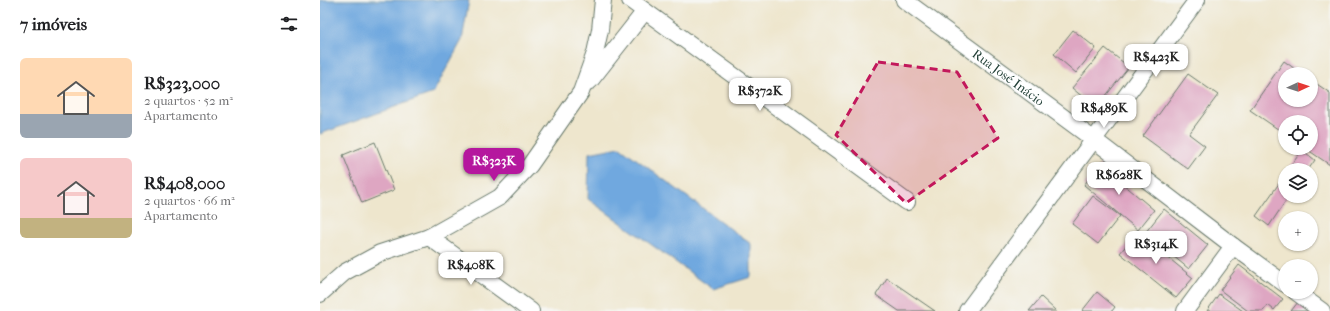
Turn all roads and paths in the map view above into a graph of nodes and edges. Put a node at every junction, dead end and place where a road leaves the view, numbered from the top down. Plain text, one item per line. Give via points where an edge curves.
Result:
1 (603, 0) edge
2 (630, 0) edge
3 (904, 0) edge
4 (1196, 0) edge
5 (645, 11) junction
6 (581, 92) junction
7 (1093, 139) junction
8 (907, 202) dead end
9 (428, 238) junction
10 (1233, 246) junction
11 (1278, 279) edge
12 (320, 294) edge
13 (1306, 299) edge
14 (531, 311) edge
15 (967, 311) edge
16 (1185, 311) edge
17 (1322, 311) edge

1 - 6 street via 595,53
2 - 5 street
3 - 7 street, Rua José Inácio
4 - 7 street
5 - 6 street
5 - 8 street
6 - 9 street via 530,165 500,197
7 - 10 street, Rua José Inácio
7 - 15 street
9 - 12 street via 380,253 345,272
9 - 14 street
10 - 11 street, Rua José Inácio
10 - 16 street
13 - 17 street

